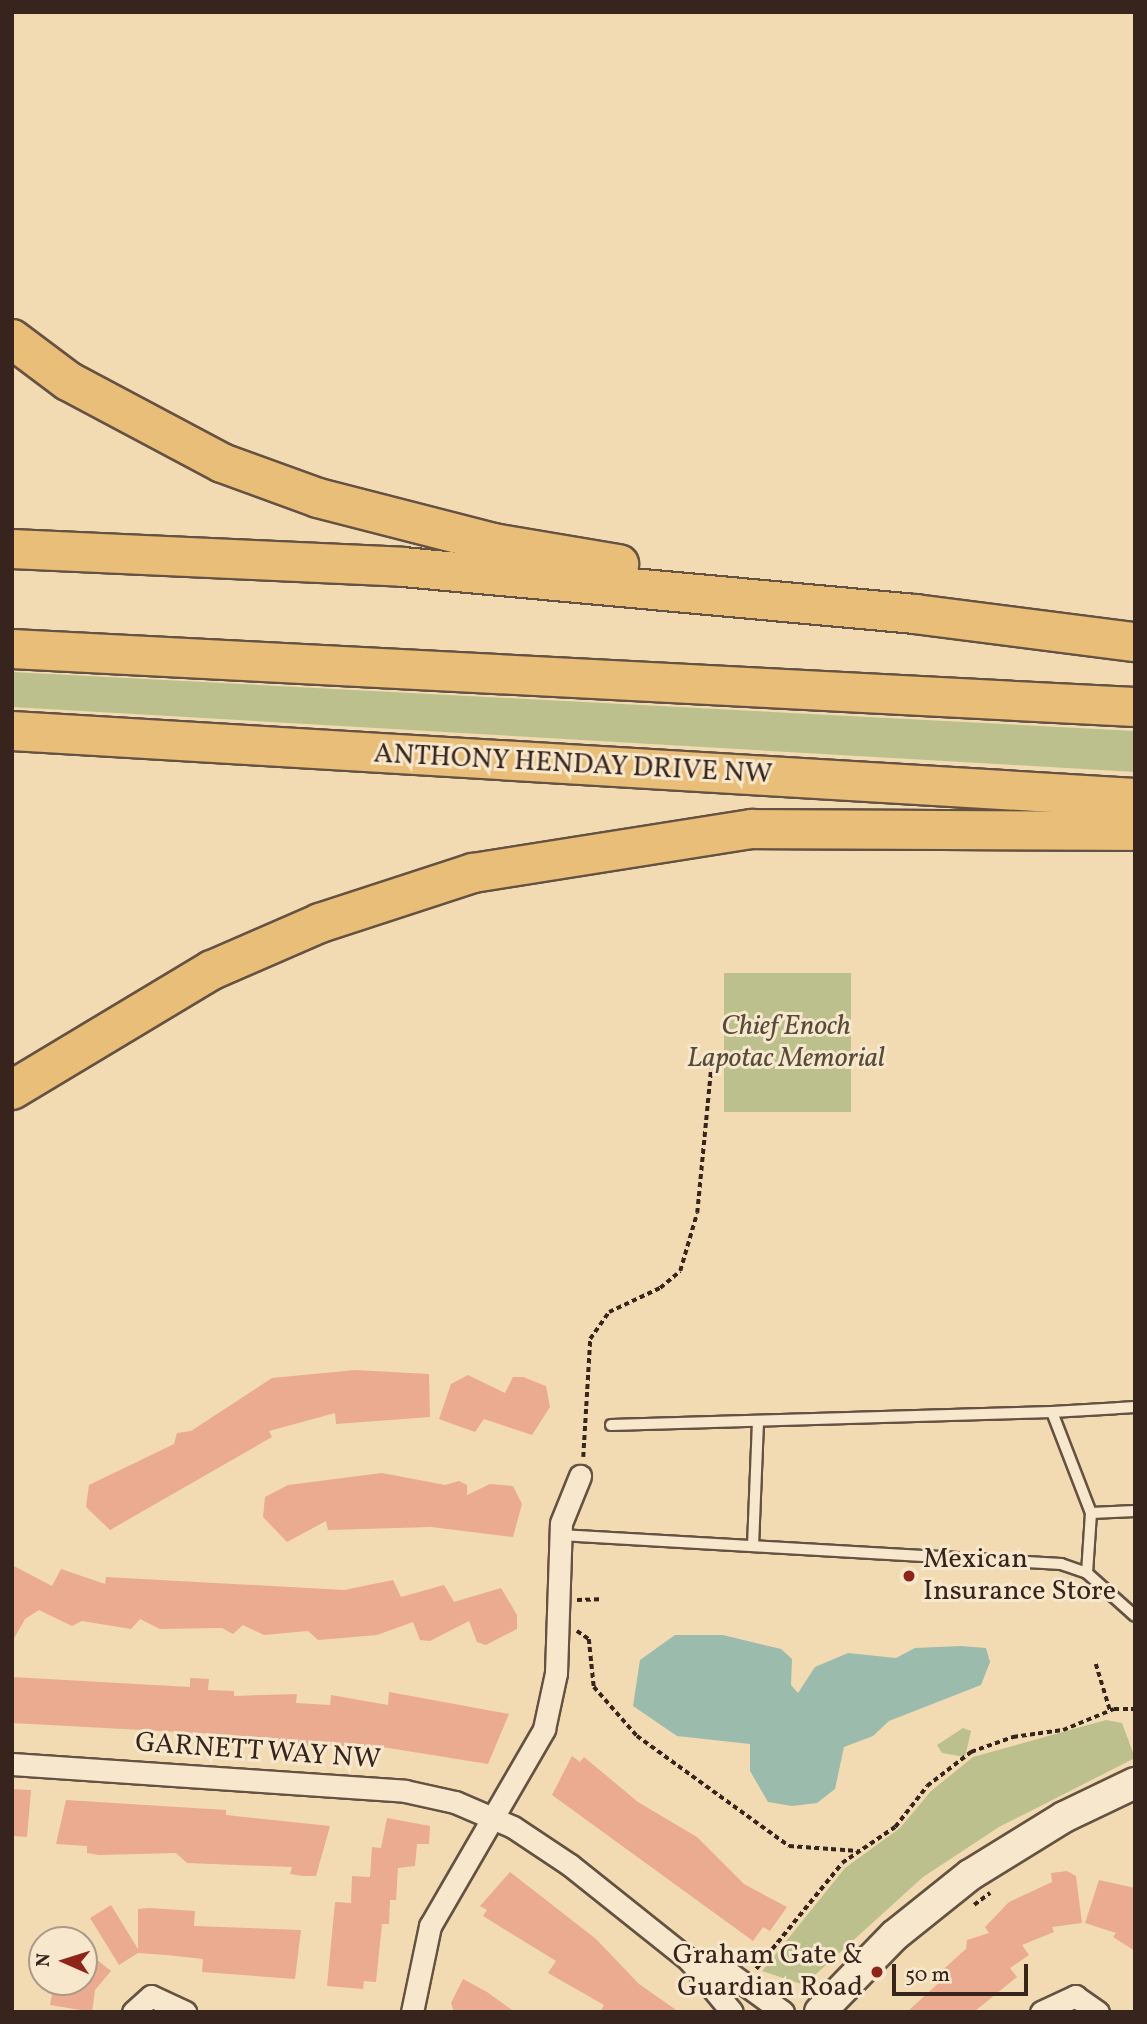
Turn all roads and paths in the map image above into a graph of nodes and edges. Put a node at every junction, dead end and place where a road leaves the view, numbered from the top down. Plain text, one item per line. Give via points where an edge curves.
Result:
1 (12, 339) edge
2 (12, 549) edge
3 (915, 614) junction
4 (1135, 642) edge
5 (12, 649) edge
6 (1135, 707) edge
7 (12, 731) edge
8 (1135, 798) edge
9 (1135, 831) edge
10 (711, 1068) dead end
11 (12, 1090) edge
12 (1135, 1407) edge
13 (1052, 1412) junction
14 (758, 1423) junction
15 (611, 1426) dead end
16 (580, 1476) joint
17 (1135, 1511) edge
18 (1091, 1513) junction
19 (560, 1535) junction
20 (754, 1546) junction
21 (1087, 1573) junction
22 (1135, 1616) edge
23 (558, 1629) junction
24 (1096, 1664) dead end
25 (1135, 1709) edge
26 (1110, 1710) junction
27 (12, 1764) edge
28 (1135, 1783) edge
29 (494, 1818) junction
30 (858, 1851) junction
31 (999, 1886) dead end
32 (968, 1909) dead end
33 (689, 1960) junction
34 (754, 1971) dead end
35 (133, 2012) edge
36 (186, 2012) edge
37 (412, 2012) edge
38 (732, 2012) edge
39 (783, 2012) edge
40 (820, 2012) edge
41 (1041, 2012) edge
42 (1098, 2012) edge

1 - 3 highway via 68,382 175,443 318,498 493,542
2 - 3 highway via 403,567
3 - 4 highway
5 - 6 highway
7 - 8 highway, ANTHONY HENDAY DRIVE NW
9 - 11 highway via 752,829 473,873 320,923 212,970
10 - 16 path via 697,1213 680,1271 660,1288 609,1312 590,1339
12 - 13 lane
13 - 14 lane
13 - 18 lane
14 - 15 lane
14 - 20 lane
16 - 19 street
17 - 18 lane
18 - 21 lane
19 - 20 lane
19 - 23 street
20 - 21 lane via 1061,1564
21 - 22 lane
23 - 29 street via 544,1729
23 - 30 path via 585,1634 590,1676 606,1703 706,1788 801,1851
24 - 26 path
25 - 26 path
26 - 30 path via 1063,1730 1013,1737 971,1752 927,1786 895,1827
27 - 29 street, GARNETT WAY NW via 405,1791
28 - 40 main road via 1064,1817 970,1875 895,1935
29 - 33 street, GARNETT WAY NW via 570,1865
29 - 37 street via 430,1926
30 - 34 path via 769,1946
31 - 32 path
33 - 38 street, GARNETT WAY NW
33 - 39 street, GARNETT WAY NW via 728,1972
35 - 36 street via 151,1996
41 - 42 street via 1075,1996

